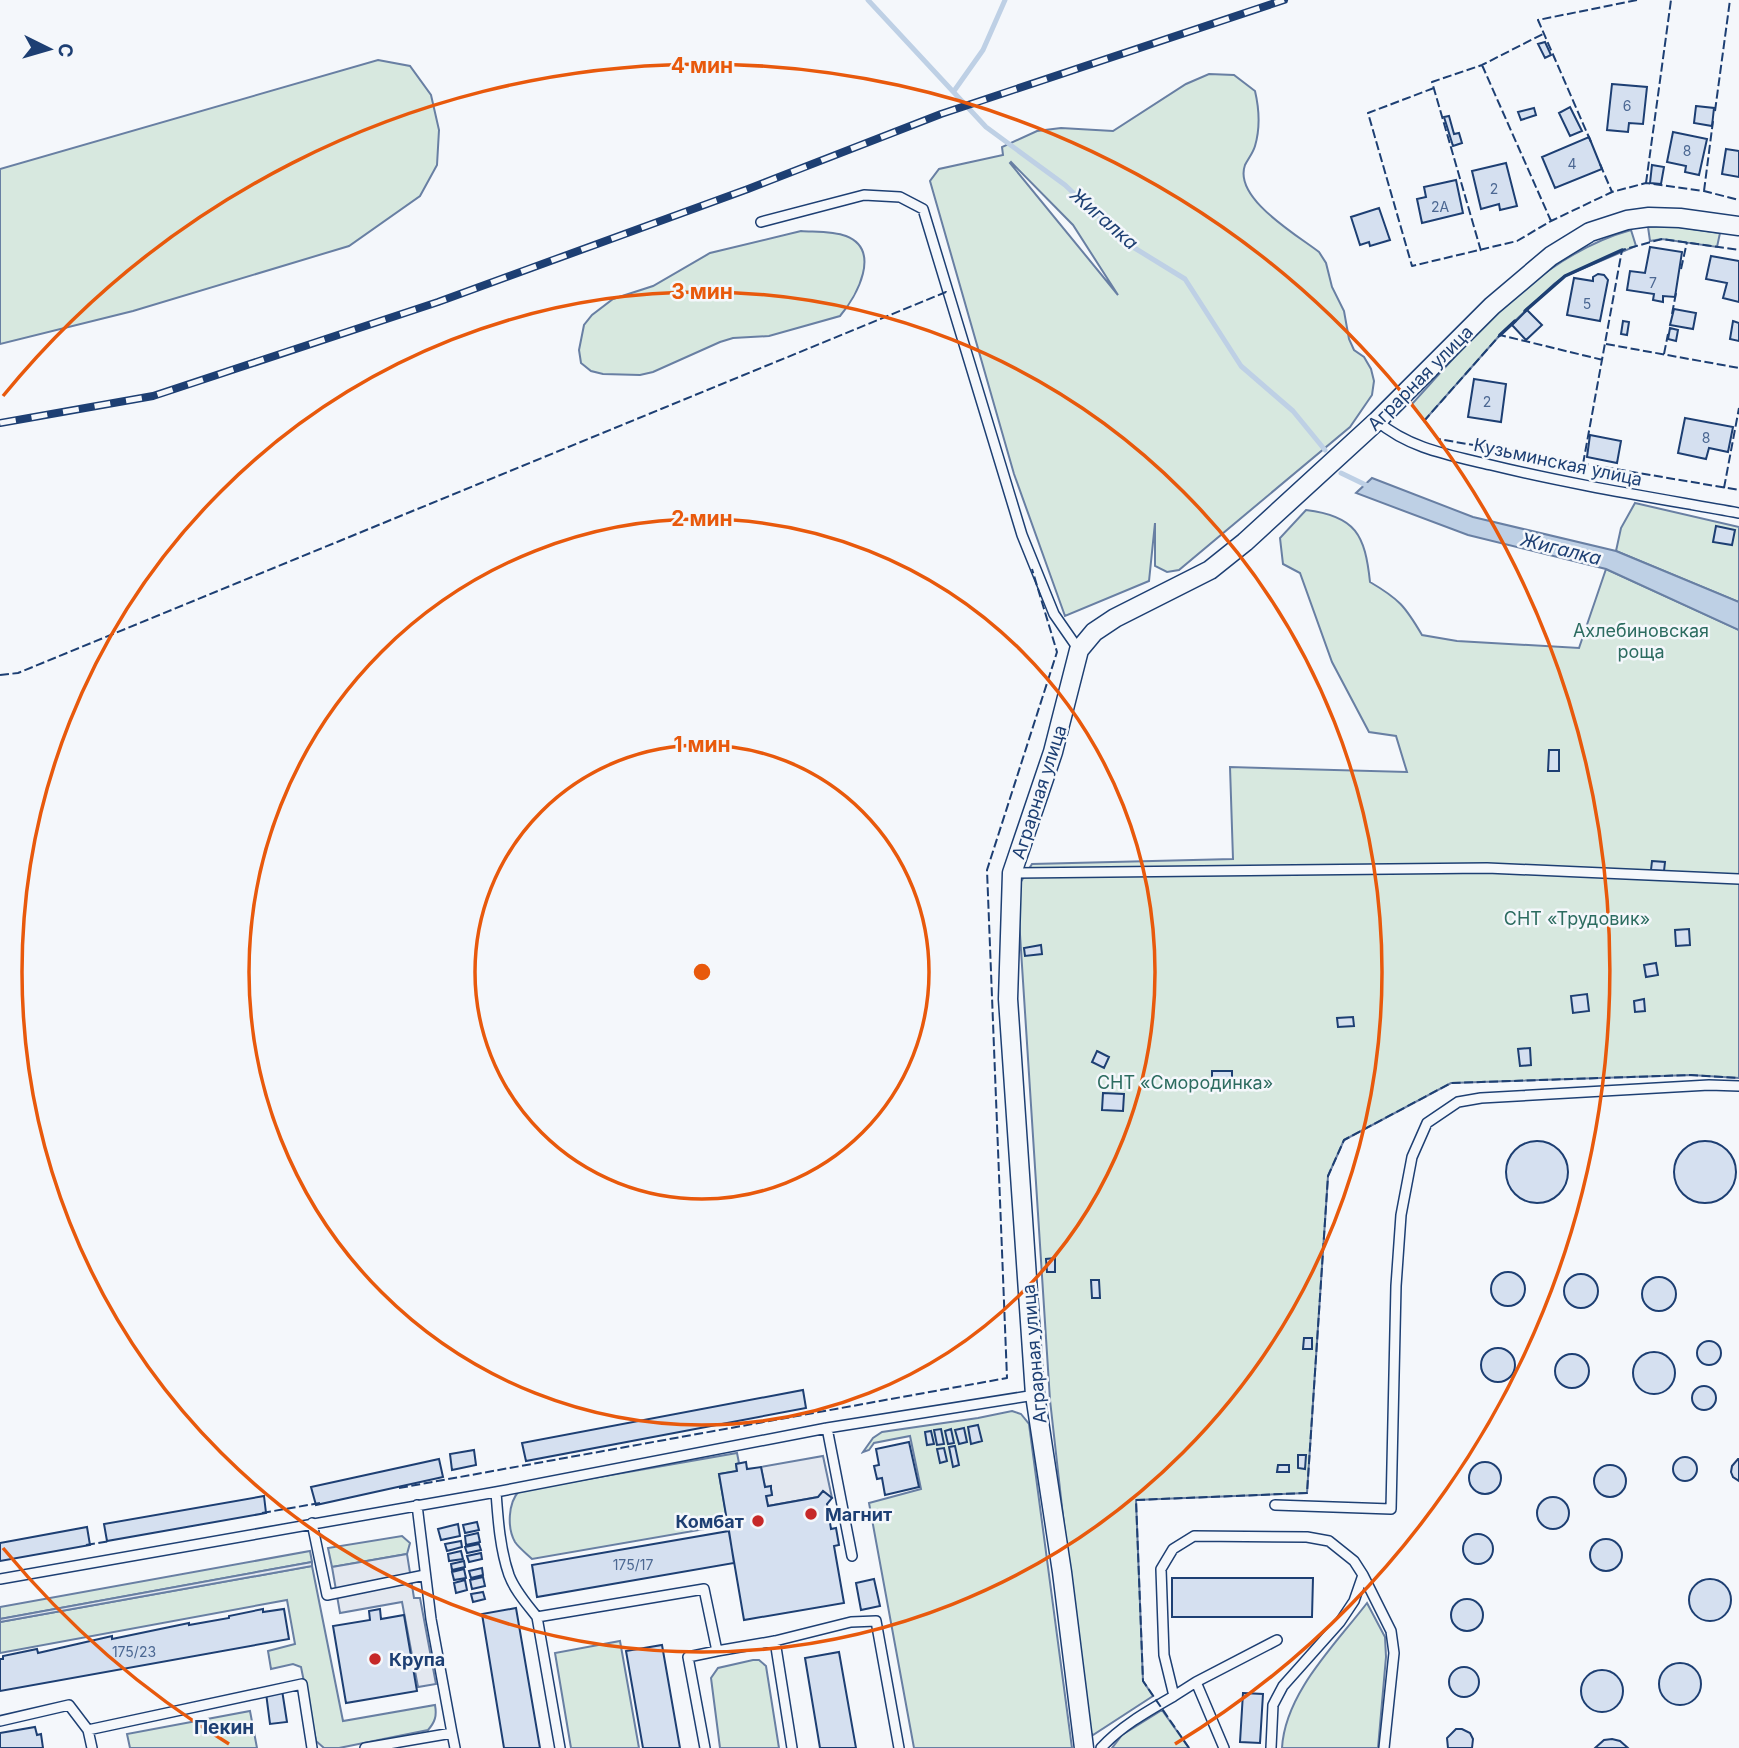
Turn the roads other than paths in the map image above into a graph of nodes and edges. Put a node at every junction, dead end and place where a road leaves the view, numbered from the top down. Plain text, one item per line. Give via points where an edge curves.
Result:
1 (761, 222) dead end
2 (1739, 226) edge
3 (1377, 421) junction
4 (1739, 513) edge
5 (1079, 650) junction
6 (1012, 873) junction
7 (1739, 879) edge
8 (1739, 1086) edge
9 (1035, 1395) junction
10 (827, 1427) junction
11 (496, 1492) junction
12 (417, 1505) junction
13 (1275, 1505) dead end
14 (312, 1523) junction
15 (852, 1556) dead end
16 (425, 1575) junction
17 (1363, 1575) junction
18 (0, 1579) edge
19 (537, 1617) junction
20 (1277, 1640) dead end
21 (775, 1641) junction
22 (717, 1651) junction
23 (1196, 1682) junction
24 (1174, 1696) junction
25 (0, 1721) edge
26 (88, 1730) junction
27 (452, 1733) junction
28 (92, 1748) edge
29 (312, 1748) edge
30 (365, 1748) edge
31 (456, 1748) edge
32 (560, 1748) edge
33 (705, 1748) edge
34 (792, 1748) edge
35 (900, 1748) edge
36 (1084, 1748) edge
37 (1101, 1748) edge
38 (1224, 1748) edge
39 (1271, 1748) edge
40 (1384, 1748) edge

1 - 5 lane via 864,195 900,197 923,209 1022,535 1054,614
2 - 3 street, Аграрная улица via 1649,217 1590,232 1551,257 1492,306
3 - 4 lane, Кузьминская улица via 1394,436 1438,452 1537,477
3 - 5 street, Аграрная улица via 1280,513 1210,570 1115,618
5 - 6 street, Аграрная улица via 1053,752
6 - 7 lane via 1487,868
6 - 9 street, Аграрная улица via 1008,999
8 - 13 lane via 1481,1098 1458,1102 1427,1123 1412,1157 1401,1215 1391,1509
9 - 10 lane
9 - 36 street, Аграрная улица
10 - 11 lane
10 - 15 lane
11 - 12 lane
11 - 19 lane via 509,1575
12 - 14 lane
12 - 16 lane
14 - 16 lane via 327,1595
14 - 18 lane
16 - 27 lane
17 - 24 lane via 1329,1541 1194,1536 1174,1549 1161,1569 1164,1655
17 - 39 lane via 1340,1622 1283,1686 1273,1705
17 - 40 lane via 1391,1631 1394,1653
19 - 22 lane via 704,1589
19 - 32 lane
20 - 23 lane
21 - 22 lane
21 - 34 lane
21 - 35 lane via 851,1622 876,1621
22 - 33 lane via 688,1657
23 - 24 lane
23 - 38 lane
24 - 37 lane
25 - 26 lane via 69,1705
26 - 28 lane
26 - 29 lane via 302,1684
27 - 30 lane
27 - 31 lane

